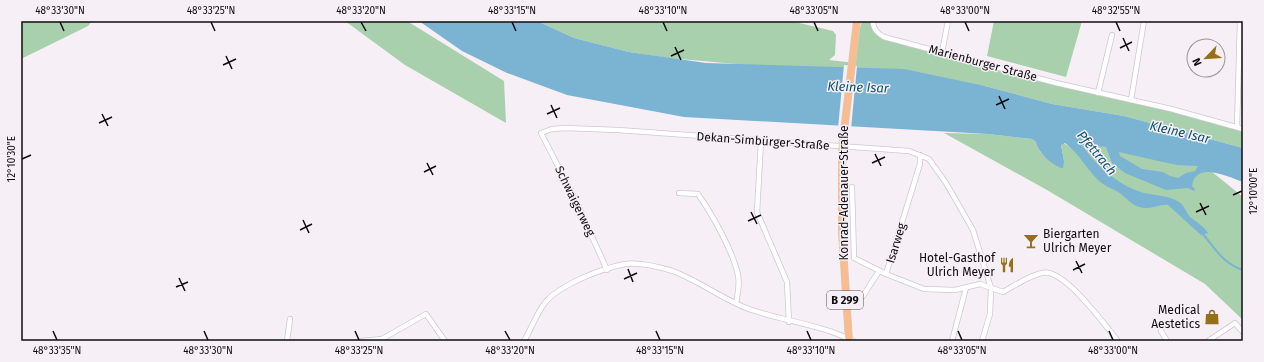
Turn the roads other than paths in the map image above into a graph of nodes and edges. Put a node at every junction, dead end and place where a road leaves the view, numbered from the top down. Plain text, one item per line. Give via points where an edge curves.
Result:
1 (857, 21) edge
2 (948, 21) edge
3 (1144, 21) edge
4 (1240, 21) edge
5 (873, 24) edge
6 (1112, 35) dead end
7 (942, 52) junction
8 (1098, 93) junction
9 (1131, 100) junction
10 (1237, 126) junction
11 (1243, 129) edge
12 (541, 133) joint
13 (761, 141) junction
14 (842, 145) junction
15 (920, 155) junction
16 (852, 187) dead end
17 (679, 193) dead end
18 (607, 270) junction
19 (880, 271) junction
20 (886, 274) junction
21 (966, 288) junction
22 (991, 288) junction
23 (863, 296) dead end
24 (736, 303) junction
25 (290, 319) dead end
26 (790, 322) junction
27 (1161, 332) dead end
28 (1243, 332) edge
29 (382, 340) edge
30 (850, 340) edge
31 (288, 341) edge
32 (361, 341) edge
33 (444, 341) edge
34 (524, 341) edge
35 (952, 341) edge
36 (982, 341) edge
37 (1118, 341) edge
38 (1167, 341) edge
39 (1208, 341) edge

1 - 14 main road, Konrad-Adenauer-Straße / B 299
2 - 7 street
3 - 9 street
4 - 10 street
5 - 7 street, Marienburger Straße via 884,37
6 - 8 street
7 - 8 street, Marienburger Straße
8 - 9 street, Marienburger Straße
9 - 10 street, Marienburger Straße
10 - 11 street, Marienburger Straße
12 - 13 street, Dekan-Simbürger-Straße via 564,128
12 - 18 street, Schwaigerweg via 577,203
13 - 14 street, Dekan-Simbürger-Straße
13 - 26 street via 758,212 787,282
14 - 15 street, Dekan-Simbürger-Straße via 902,150
14 - 30 main road, Konrad-Adenauer-Straße / B 299 via 842,232
15 - 20 street, Isarweg via 920,164
15 - 22 street, Dekan-Simbürger-Straße via 929,159 946,183 973,230
16 - 19 street, Isarweg via 854,258
17 - 24 street via 698,194 707,206 738,275
18 - 24 street via 626,264 664,269 690,279
18 - 34 street via 559,290 545,303
19 - 20 street, Isarweg
19 - 23 street
20 - 21 street via 924,289
21 - 22 street via 980,284
21 - 35 street
22 - 36 street, Dekan-Simbürger-Straße via 990,314
22 - 37 street via 1002,292 1042,272 1052,273 1072,287
24 - 26 street
25 - 31 street
26 - 30 street via 828,330
27 - 38 street
28 - 39 street via 1235,323
29 - 32 street
29 - 33 street via 426,314

